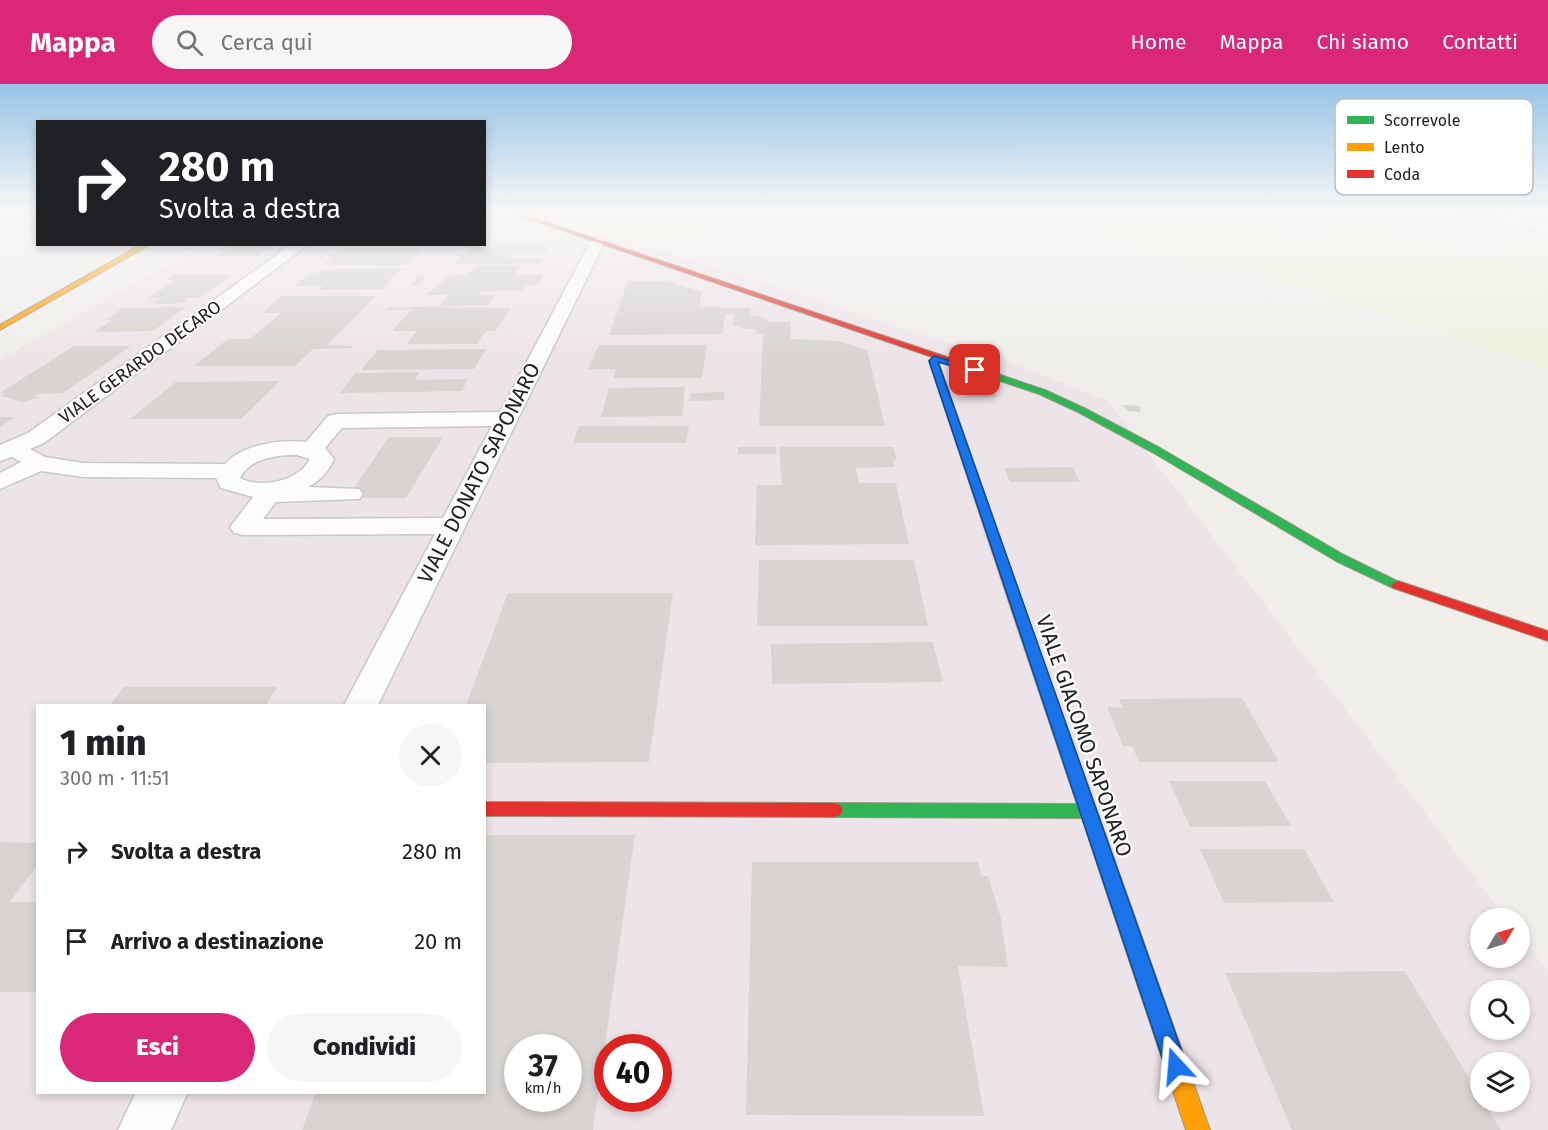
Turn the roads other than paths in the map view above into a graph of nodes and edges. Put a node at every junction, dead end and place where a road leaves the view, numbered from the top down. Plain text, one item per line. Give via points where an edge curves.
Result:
1 (120, 260) edge
2 (281, 260) edge
3 (588, 260) edge
4 (653, 260) edge
5 (23, 315) junction
6 (0, 328) edge
7 (0, 333) edge
8 (937, 357) junction
9 (507, 419) junction
10 (311, 450) junction
11 (32, 452) junction
12 (0, 455) edge
13 (83, 470) junction
14 (230, 471) junction
15 (7, 480) edge
16 (271, 492) junction
17 (350, 494) dead end
18 (452, 526) junction
19 (1548, 636) edge
20 (362, 704) edge
21 (486, 809) edge
22 (1088, 811) junction
23 (162, 1094) edge
24 (144, 1130) edge
25 (1198, 1130) edge

1 - 5 street
2 - 11 street, VIALE GERARDO DECARO
3 - 9 street, VIALE DONATO SAPONARO
4 - 8 street
5 - 6 street
5 - 7 street
8 - 19 street via 1042,392 1094,415 1342,559 1431,597
8 - 22 street, VIALE GIACOMO SAPONARO via 933,361
9 - 10 street via 336,421
9 - 18 street, VIALE DONATO SAPONARO
10 - 14 street via 287,448 259,453
10 - 16 street via 322,459 321,466
11 - 12 street
11 - 13 street
11 - 15 street, VIALE GERARDO DECARO
13 - 14 street
13 - 15 street
14 - 16 street via 228,478 236,487
16 - 17 street
16 - 18 street via 243,527
18 - 20 street, VIALE DONATO SAPONARO
21 - 22 street
22 - 25 street, VIALE GIACOMO SAPONARO
23 - 24 street

